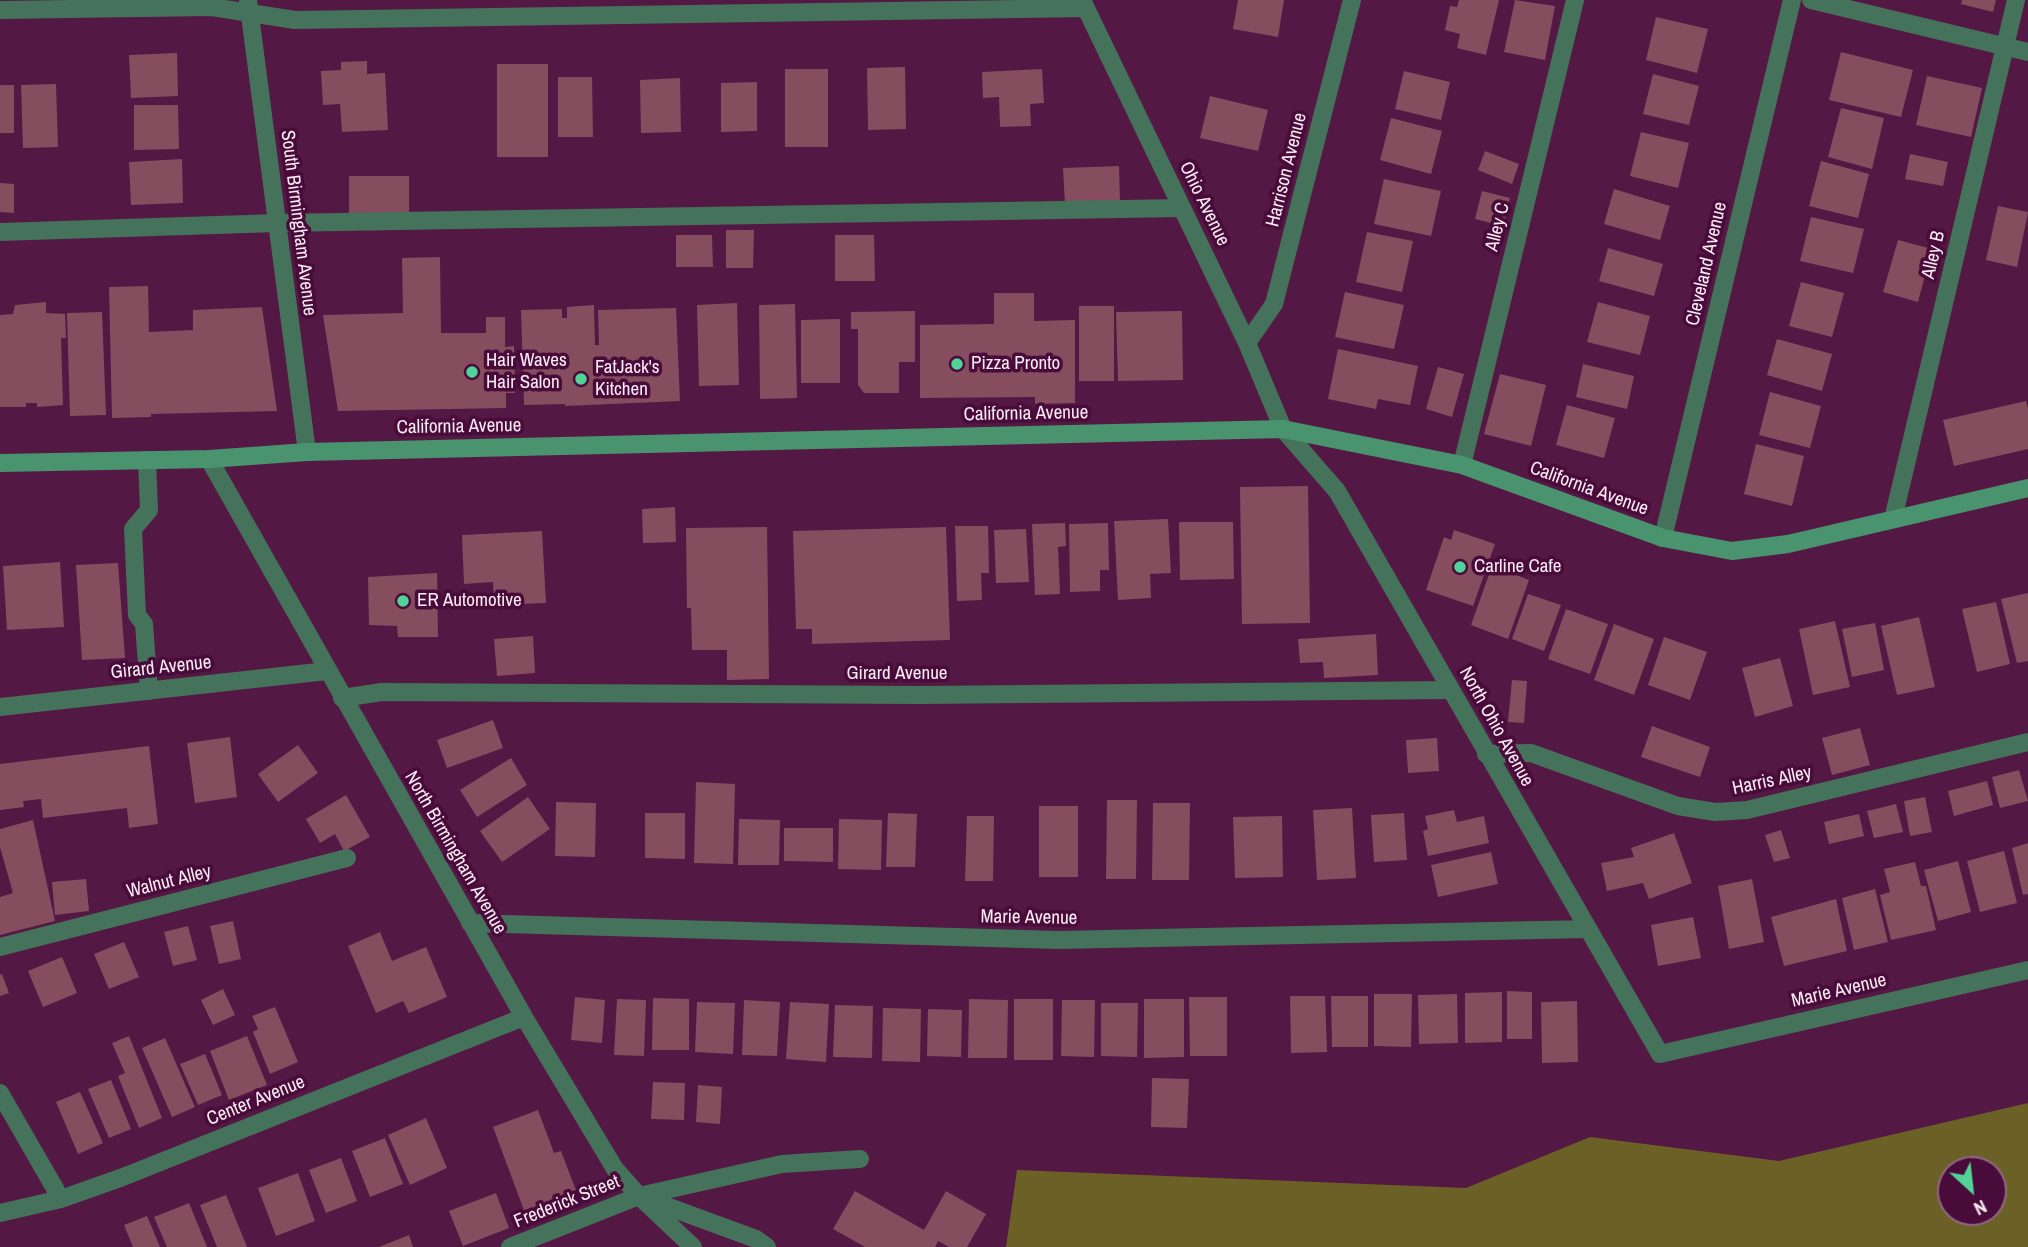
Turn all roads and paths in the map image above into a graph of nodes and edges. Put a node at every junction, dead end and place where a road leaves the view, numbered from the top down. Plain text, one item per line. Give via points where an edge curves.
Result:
1 (1352, 0) edge
2 (1575, 0) edge
3 (1792, 0) edge
4 (1811, 0) edge
5 (2016, 0) edge
6 (1084, 4) edge
7 (249, 7) edge
8 (0, 10) edge
9 (2005, 46) junction
10 (2028, 52) edge
11 (1182, 208) junction
12 (278, 223) junction
13 (0, 232) edge
14 (1247, 343) junction
15 (1283, 429) junction
16 (307, 452) junction
17 (209, 459) junction
18 (147, 460) junction
19 (0, 463) edge
20 (1462, 465) junction
21 (2028, 488) edge
22 (1893, 519) junction
23 (1664, 538) junction
24 (327, 671) junction
25 (1451, 690) junction
26 (149, 691) junction
27 (342, 698) junction
28 (0, 707) edge
29 (2028, 743) edge
30 (1486, 754) junction
31 (347, 858) dead end
32 (470, 923) junction
33 (1588, 929) junction
34 (0, 947) edge
35 (2028, 970) edge
36 (524, 1017) junction
37 (1660, 1054) joint
38 (0, 1093) edge
39 (860, 1159) dead end
40 (639, 1196) junction
41 (61, 1199) junction
42 (0, 1213) edge
43 (510, 1247) edge
44 (693, 1247) edge
45 (767, 1247) edge

1 - 14 street, Harrison Avenue via 1274,304
2 - 20 street, Alley C
3 - 23 street, Cleveland Avenue
4 - 9 street
5 - 9 street, Alley B
6 - 7 street via 295,20
6 - 11 street, Ohio Avenue
7 - 8 street
7 - 12 street, South Birmingham Avenue
9 - 10 street
9 - 22 street, Alley B
11 - 12 street
11 - 14 street, Ohio Avenue
12 - 13 street
12 - 16 street, South Birmingham Avenue
14 - 15 street, Ohio Avenue
15 - 16 street, California Avenue
15 - 20 street, California Avenue
15 - 25 street, North Ohio Avenue via 1337,491
16 - 17 street, California Avenue
17 - 18 street, California Avenue
17 - 24 street, North Birmingham Avenue
18 - 19 street, California Avenue
18 - 26 street via 149,510 133,529 137,615 144,624
20 - 23 street, California Avenue
21 - 22 street, California Avenue
22 - 23 street, California Avenue via 1788,544 1732,551
24 - 26 street, Girard Avenue
24 - 27 street, North Birmingham Avenue
25 - 27 street, Girard Avenue via 919,695 382,692
25 - 30 street, North Ohio Avenue
26 - 28 street, Girard Avenue
27 - 32 street, North Birmingham Avenue
29 - 30 street, Harris Alley via 1747,810 1715,813 1678,806 1531,753
30 - 33 street, North Ohio Avenue
31 - 34 street, Walnut Alley
32 - 33 street, Marie Avenue via 1058,940
32 - 36 street, North Birmingham Avenue
33 - 37 street, North Ohio Avenue
35 - 37 street, Marie Avenue
36 - 40 street, North Birmingham Avenue via 615,1169
36 - 41 street, Center Avenue
38 - 41 street
39 - 40 street, Frederick Street via 782,1164
40 - 43 street, Frederick Street
40 - 44 street, North Birmingham Avenue
40 - 45 street
41 - 42 street, Center Avenue

